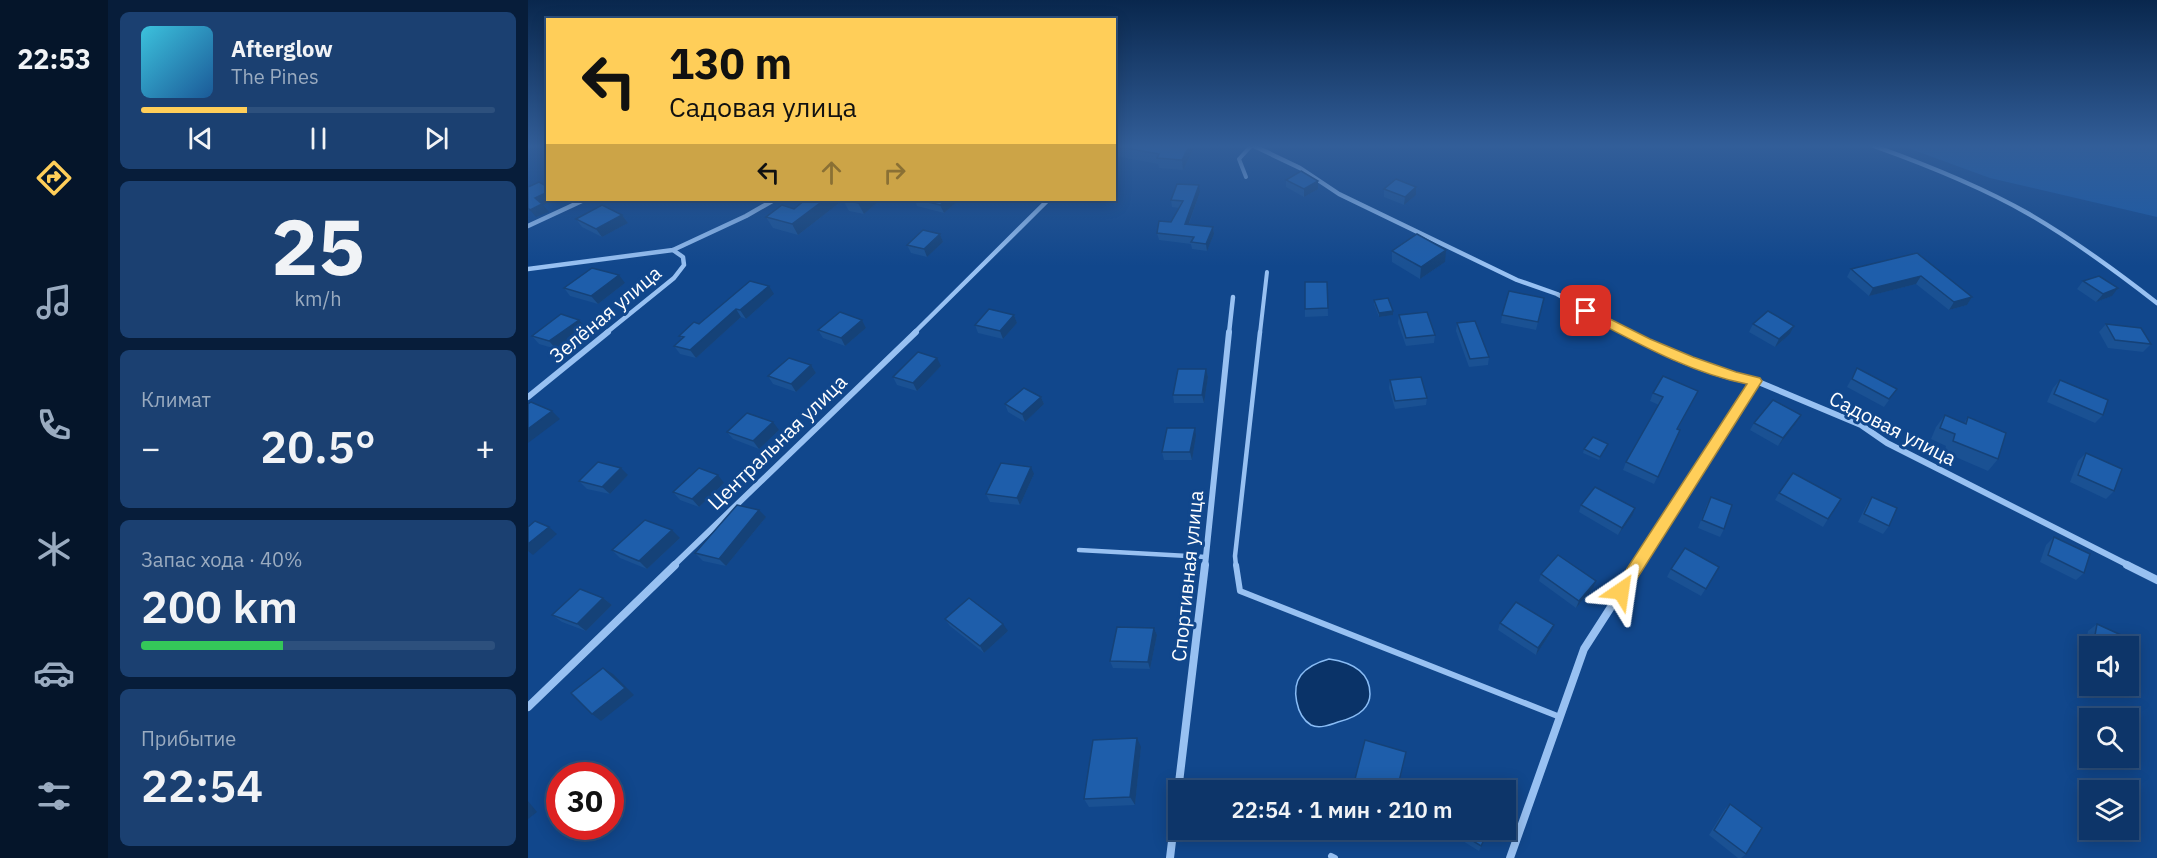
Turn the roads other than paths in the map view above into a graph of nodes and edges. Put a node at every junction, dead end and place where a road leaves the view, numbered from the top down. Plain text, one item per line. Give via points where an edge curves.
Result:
1 (1326, 186) edge
2 (1974, 186) edge
3 (582, 201) edge
4 (772, 201) edge
5 (1047, 201) edge
6 (528, 226) edge
7 (673, 250) junction
8 (528, 269) edge
9 (1267, 272) dead end
10 (1233, 297) dead end
11 (2157, 303) edge
12 (1756, 381) junction
13 (528, 397) edge
14 (1079, 550) dead end
15 (1206, 557) junction
16 (2157, 580) edge
17 (528, 696) edge
18 (535, 699) junction
19 (528, 707) edge
20 (1560, 717) junction
21 (1170, 858) edge
22 (1510, 858) edge

1 - 12 street, Садовая улица via 1517,280 1557,294 1646,342 1709,368
2 - 11 street via 2029,214
3 - 6 street
4 - 7 street
5 - 18 street, Центральная улица
7 - 8 street
7 - 13 street, Зелёная улица via 683,257 684,265 674,278
9 - 20 lane via 1235,556 1240,591
10 - 15 street, Спортивная улица
12 - 16 street, Садовая улица via 1860,425 1887,443
12 - 20 street via 1584,649
14 - 15 lane
15 - 21 street, Спортивная улица
17 - 18 lane
18 - 19 street, Центральная улица
20 - 22 street

